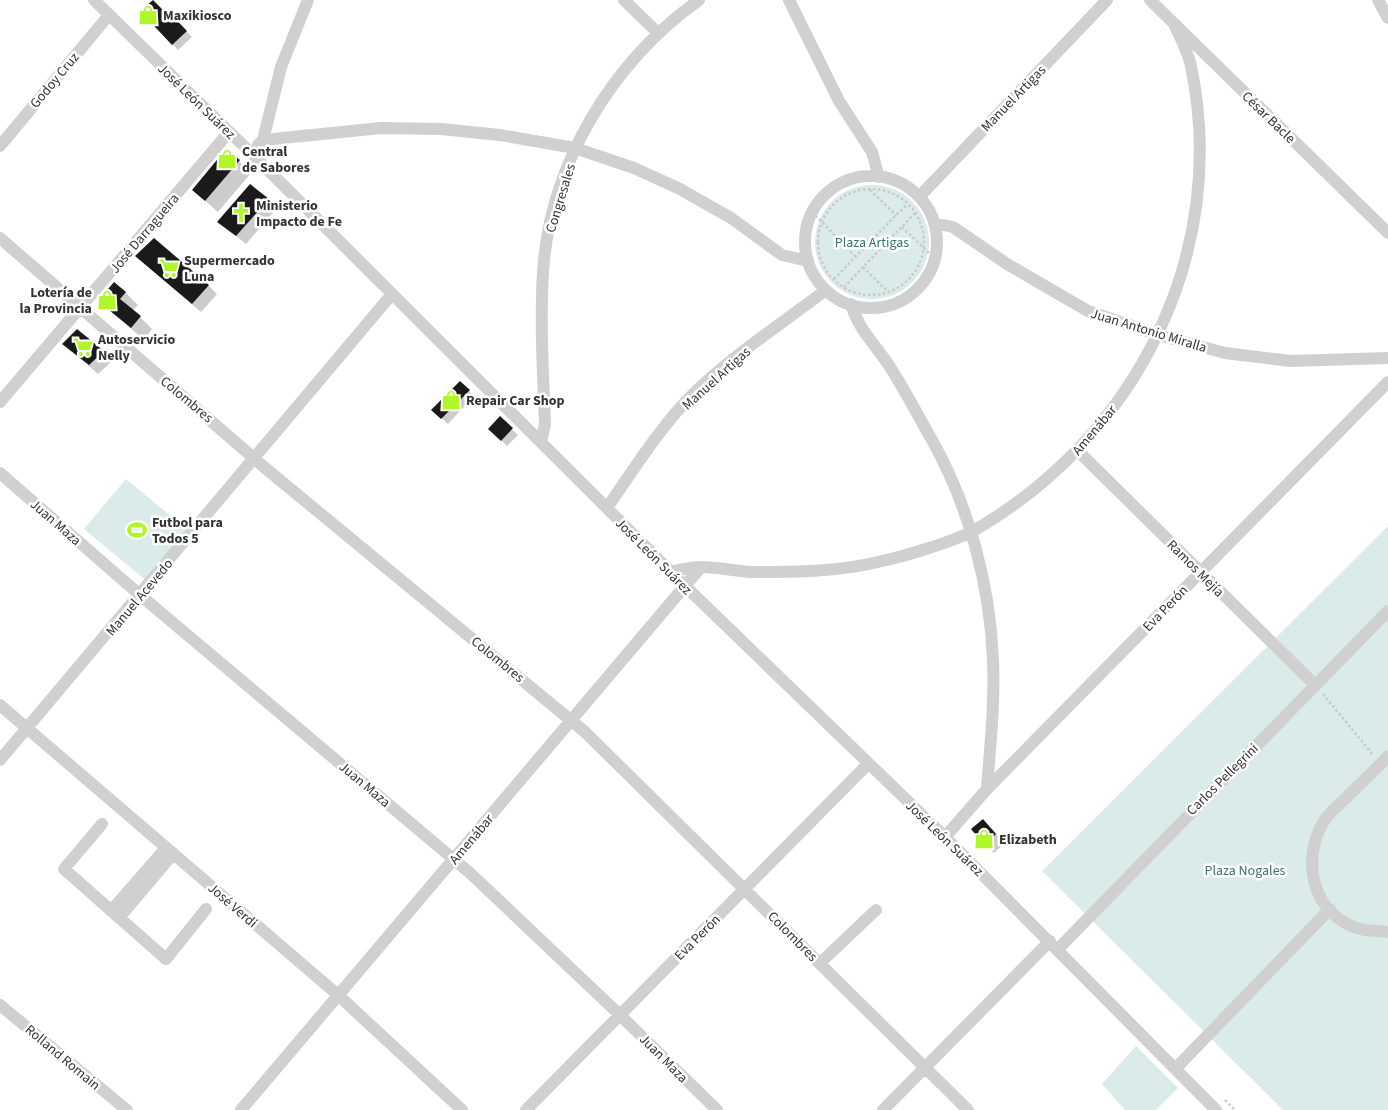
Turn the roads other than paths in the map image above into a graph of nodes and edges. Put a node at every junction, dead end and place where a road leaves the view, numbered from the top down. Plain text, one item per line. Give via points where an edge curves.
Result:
1 (94, 0) edge
2 (308, 0) edge
3 (624, 0) edge
4 (699, 0) edge
5 (789, 0) edge
6 (1107, 0) edge
7 (1150, 0) edge
8 (1378, 0) edge
9 (109, 15) junction
10 (1388, 18) edge
11 (1174, 24) junction
12 (658, 33) junction
13 (229, 132) junction
14 (263, 140) junction
15 (0, 146) edge
16 (575, 148) junction
17 (250, 152) junction
18 (879, 177) junction
19 (919, 196) junction
20 (934, 223) junction
21 (1388, 233) edge
22 (0, 238) edge
23 (808, 262) junction
24 (826, 290) junction
25 (392, 294) junction
26 (851, 304) junction
27 (80, 308) junction
28 (1158, 335) junction
29 (1388, 358) edge
30 (1388, 382) edge
31 (0, 402) edge
32 (541, 442) junction
33 (1078, 451) junction
34 (255, 458) junction
35 (0, 473) edge
36 (607, 508) junction
37 (971, 532) junction
38 (701, 567) junction
39 (670, 572) junction
40 (1200, 572) junction
41 (684, 585) junction
42 (140, 595) junction
43 (1388, 611) edge
44 (1315, 685) junction
45 (0, 705) edge
46 (570, 719) junction
47 (27, 729) junction
48 (0, 760) edge
49 (1384, 760) edge
50 (868, 764) junction
51 (987, 789) junction
52 (102, 824) dead end
53 (945, 837) junction
54 (170, 851) junction
55 (454, 860) junction
56 (745, 889) junction
57 (206, 909) dead end
58 (1330, 909) junction
59 (876, 910) dead end
60 (115, 914) junction
61 (1388, 932) edge
62 (1054, 945) junction
63 (820, 963) junction
64 (338, 995) junction
65 (0, 1005) edge
66 (620, 1014) junction
67 (926, 1067) junction
68 (1176, 1068) junction
69 (127, 1110) edge
70 (241, 1110) edge
71 (462, 1110) edge
72 (526, 1110) edge
73 (716, 1110) edge
74 (883, 1110) edge
75 (968, 1110) edge
76 (1216, 1110) edge

1 - 9 street, José León Suárez
2 - 14 street via 281,67
3 - 12 street
4 - 12 street, Congresales
5 - 18 street via 839,101 872,152
6 - 19 street, Manuel Artigas
7 - 11 street, César Bacle
8 - 10 street
9 - 13 street, José León Suárez
9 - 15 street, Godoy Cruz
11 - 21 street, César Bacle
11 - 28 street, Amenábar via 1190,64 1199,166 1192,238
12 - 16 street, Congresales via 629,63
13 - 17 street, José León Suárez
13 - 27 street, José Darragueira
14 - 16 street via 381,128 440,129
14 - 17 street
16 - 23 street via 634,168 680,189 731,218 782,255
16 - 32 street, Congresales via 556,203 543,270 545,424
17 - 25 street, José León Suárez
18 - 19 street via 901,183
18 - 23 street via 859,177 840,184 824,196 812,212 806,228
19 - 20 street
20 - 26 street via 935,259 917,289 886,306
20 - 28 street, Juan Antonio Miralla via 953,227 1007,264 1088,311
22 - 27 street, Colombres
23 - 24 street
24 - 26 street
24 - 36 street, Manuel Artigas via 694,394 645,451
25 - 32 street, José León Suárez
25 - 34 street, Manuel Acevedo
26 - 37 street via 856,322 886,362 942,458
27 - 31 street, José Darragueira
27 - 34 street, Colombres
28 - 29 street, Juan Antonio Miralla via 1224,352 1290,361
28 - 33 street, Amenábar via 1107,418
30 - 40 street, Eva Perón
32 - 36 street, José León Suárez
33 - 37 street, Amenábar via 1028,494
33 - 40 street, Ramos Mejía
34 - 42 street, Manuel Acevedo
34 - 46 street, Colombres
35 - 42 street, Juan Maza
36 - 39 street, José León Suárez
37 - 38 street, Amenábar via 877,563 833,569 748,572
37 - 51 street via 990,616 993,661
38 - 39 street, Amenábar
38 - 41 street, Amenábar
39 - 41 street, José León Suárez
40 - 44 street, Ramos Mejía
40 - 51 street, Eva Perón
41 - 46 street, Amenábar
41 - 50 street, José León Suárez
42 - 47 street, Manuel Acevedo
42 - 55 street, Juan Maza
43 - 44 street, Carlos Pellegrini
44 - 62 street, Carlos Pellegrini
45 - 47 street, José Verdi
46 - 55 street, Amenábar
46 - 56 street, Colombres
47 - 48 street, Manuel Acevedo
47 - 54 street, José Verdi
49 - 58 street via 1325,819 1314,839 1310,862 1314,884
50 - 53 street, José León Suárez
50 - 56 street, Eva Perón
51 - 53 street, Eva Perón
52 - 60 street via 64,869
53 - 62 street, José León Suárez
54 - 60 street
54 - 64 street, José Verdi
55 - 64 street, Amenábar
55 - 66 street, Juan Maza
56 - 63 street, Colombres
56 - 66 street, Eva Perón
57 - 60 street via 166,959
58 - 61 street via 1342,920 1364,930
58 - 68 street
59 - 63 street
62 - 67 street, Carlos Pellegrini
62 - 68 street, José León Suárez
63 - 67 street, Colombres
64 - 70 street, Amenábar
64 - 71 street, José Verdi
65 - 69 street, Rolland Romain
66 - 72 street, Eva Perón
66 - 73 street, Juan Maza
67 - 74 street, Carlos Pellegrini
67 - 75 street, Colombres
68 - 76 street, José León Suárez

